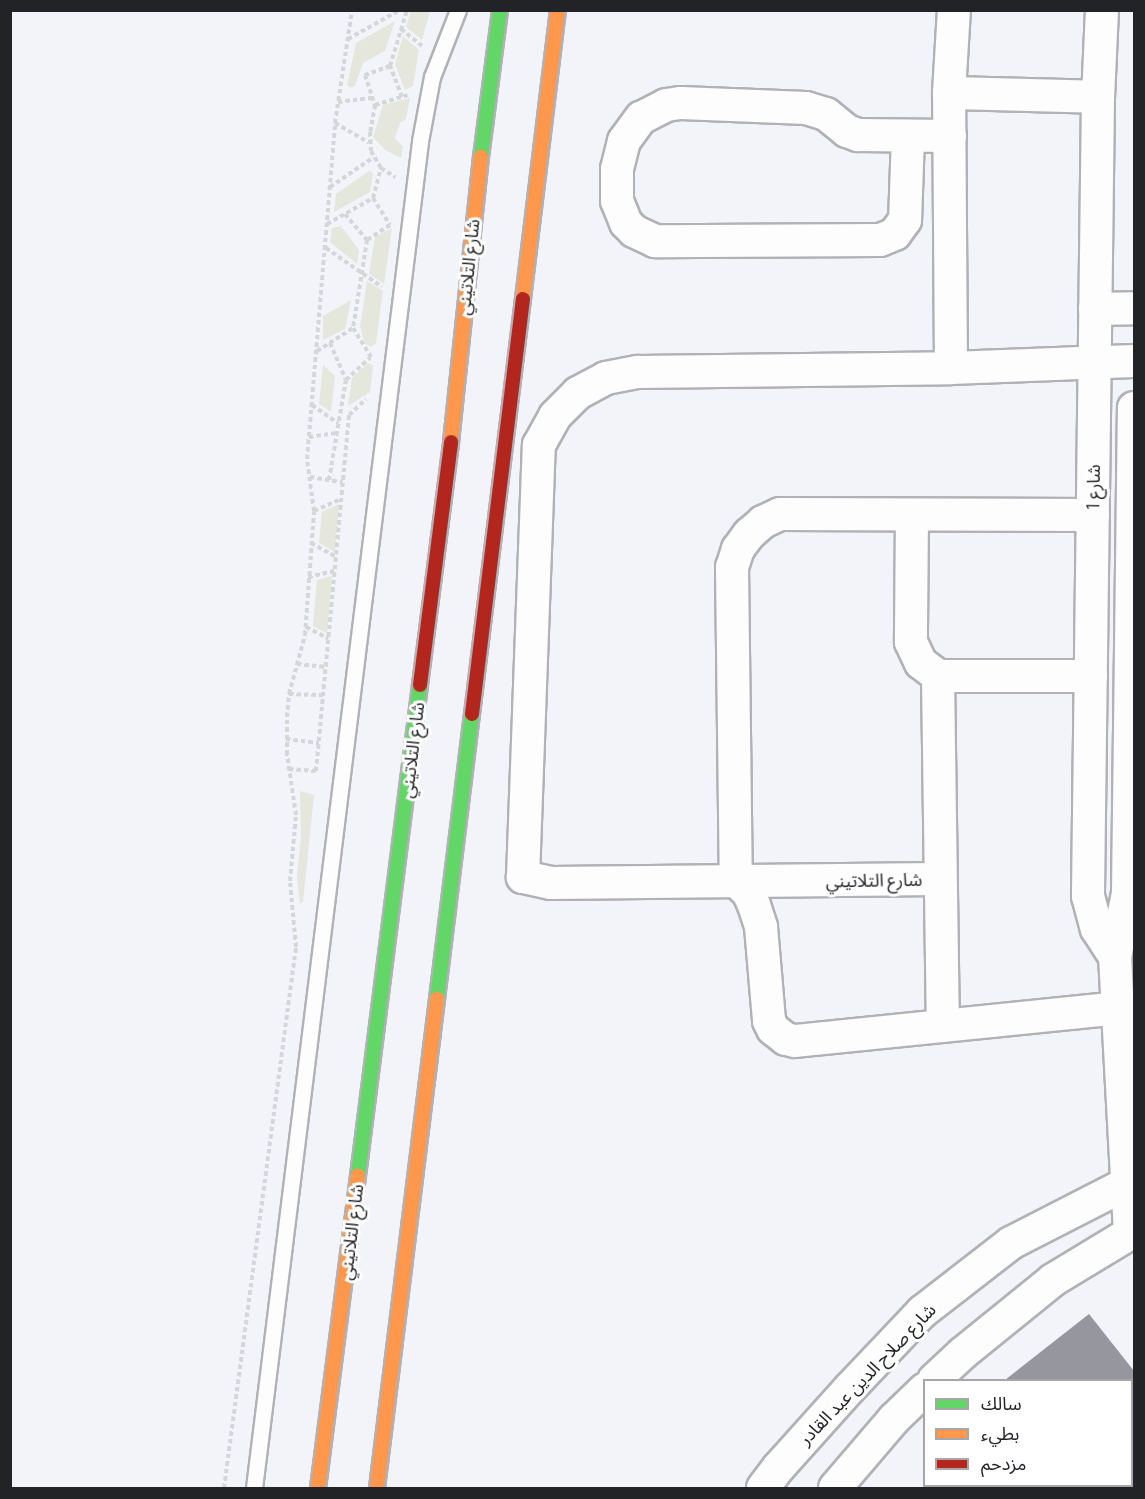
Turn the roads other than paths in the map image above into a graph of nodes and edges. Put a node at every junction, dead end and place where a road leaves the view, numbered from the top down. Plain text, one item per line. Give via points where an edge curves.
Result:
1 (459, 10) edge
2 (500, 10) edge
3 (558, 10) edge
4 (954, 10) edge
5 (1102, 10) edge
6 (950, 93) junction
7 (1098, 97) junction
8 (908, 136) junction
9 (950, 136) junction
10 (1134, 308) edge
11 (1095, 309) junction
12 (1134, 360) edge
13 (1094, 363) junction
14 (951, 368) junction
15 (1134, 408) edge
16 (912, 515) junction
17 (1093, 515) junction
18 (938, 676) junction
19 (1091, 676) junction
20 (1131, 860) edge
21 (939, 879) junction
22 (736, 881) junction
23 (1115, 957) junction
24 (1118, 1008) junction
25 (943, 1025) junction
26 (1131, 1182) edge
27 (1132, 1232) edge
28 (935, 1379) edge
29 (923, 1391) edge
30 (254, 1488) edge
31 (318, 1488) edge
32 (377, 1488) edge
33 (763, 1488) edge
34 (835, 1488) edge

1 - 30 lane via 432,77 414,182
2 - 31 main road, شارع التلاتيني via 471,234 453,428
3 - 32 main road
4 - 6 street
5 - 7 street, شارع 1
6 - 7 street
6 - 9 street
7 - 11 street, شارع 1
8 - 8 street via 858,135 826,114 806,108 666,105 641,118 624,141 617,169 617,201 626,223 634,231 662,242 888,238 896,234 905,220
8 - 9 street
9 - 14 street
10 - 11 street
11 - 13 street, شارع 1
12 - 13 street
13 - 14 street
13 - 17 street, شارع 1
14 - 22 street, شارع التلاتيني via 638,372 606,378 578,393 555,416 539,445 523,878 551,883
15 - 20 street, شارع 1
16 - 17 street
16 - 18 street via 911,642 921,663
16 - 22 street via 780,514 763,522 738,549 732,567
17 - 19 street, شارع 1
18 - 19 street
18 - 21 street
19 - 23 street, شارع 1 via 1088,896 1097,929
20 - 23 street, شارع 1
21 - 22 street, شارع التلاتيني
21 - 25 street
22 - 25 street via 748,892 757,916 769,1021 779,1035 795,1041
23 - 24 street, شارع 1
24 - 25 street
24 - 26 street, شارع 1
26 - 27 street, شارع 1
26 - 33 street, شارع صلاح الدين عبد القادر via 1011,1243 922,1312
27 - 28 street via 1053,1280
29 - 34 street

